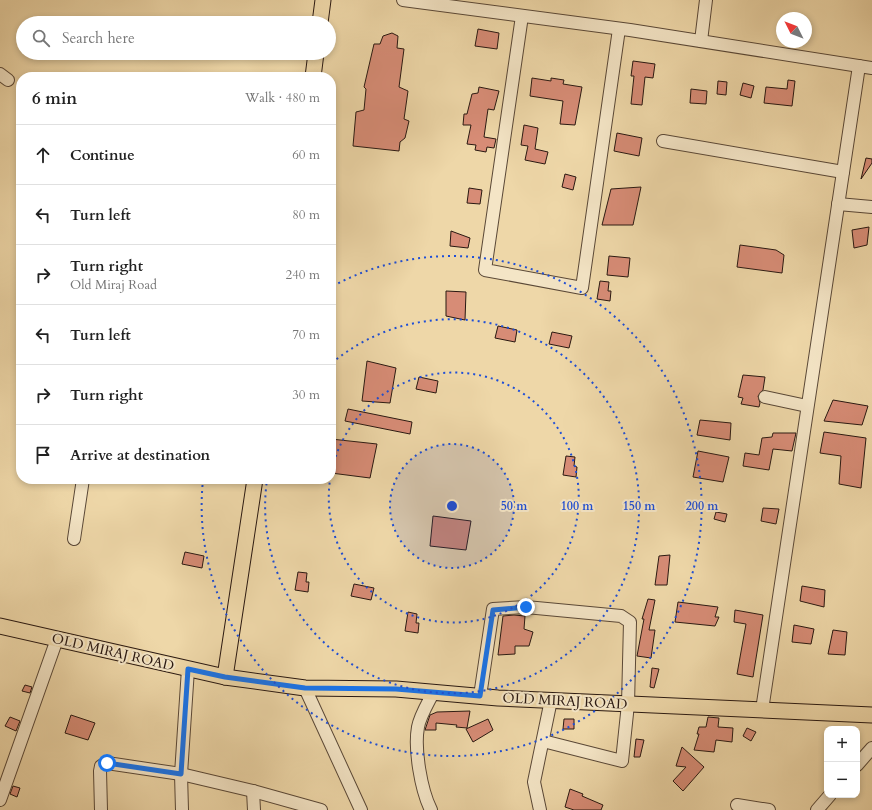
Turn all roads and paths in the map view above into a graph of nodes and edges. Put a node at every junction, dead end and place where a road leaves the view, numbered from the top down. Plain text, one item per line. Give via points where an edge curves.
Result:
1 (323, 0) edge
2 (403, 0) edge
3 (706, 0) edge
4 (321, 16) edge
5 (522, 16) junction
6 (619, 29) junction
7 (701, 41) junction
8 (315, 60) edge
9 (858, 66) junction
10 (872, 68) edge
11 (314, 72) edge
12 (663, 141) dead end
13 (843, 172) junction
14 (838, 204) junction
15 (872, 207) edge
16 (766, 397) dead end
17 (807, 406) junction
18 (83, 484) edge
19 (254, 484) edge
20 (74, 539) dead end
21 (0, 626) edge
22 (58, 639) junction
23 (188, 669) junction
24 (225, 677) junction
25 (305, 688) junction
26 (433, 693) junction
27 (480, 696) junction
28 (551, 700) junction
29 (628, 704) junction
30 (762, 710) junction
31 (872, 715) edge
32 (543, 741) junction
33 (872, 748) edge
34 (860, 762) edge
35 (181, 774) junction
36 (253, 791) junction
37 (827, 798) edge
38 (0, 800) edge
39 (737, 805) dead end
40 (101, 810) edge
41 (182, 810) edge
42 (254, 810) edge
43 (322, 810) edge
44 (361, 810) edge
45 (431, 810) edge
46 (540, 810) edge
47 (769, 810) edge
48 (817, 810) edge

1 - 4 main road
2 - 5 street
3 - 7 street
5 - 6 street
5 - 6 street via 484,270 582,288
6 - 7 street
7 - 9 street
8 - 11 main road
9 - 10 street
9 - 13 street
12 - 13 street
13 - 14 street
14 - 15 street
14 - 17 street
16 - 17 street
17 - 30 street
18 - 20 street
19 - 24 main road
21 - 22 main road, OLD MIRAJ ROAD
22 - 23 main road, OLD MIRAJ ROAD
22 - 38 street
23 - 24 main road, OLD MIRAJ ROAD
23 - 35 street
24 - 25 main road, OLD MIRAJ ROAD
25 - 26 main road, OLD MIRAJ ROAD via 396,689
25 - 44 street
26 - 27 main road, OLD MIRAJ ROAD
26 - 45 street via 418,727 418,762
27 - 28 main road, OLD MIRAJ ROAD
27 - 29 street via 493,610 526,607 621,616 630,622
28 - 29 main road, OLD MIRAJ ROAD
28 - 32 street
29 - 30 main road, OLD MIRAJ ROAD
29 - 32 street via 622,761
30 - 31 main road, OLD MIRAJ ROAD
32 - 46 street via 534,782
33 - 34 street
35 - 36 street
35 - 40 street via 107,763 101,766 100,771
35 - 41 street
36 - 42 street
36 - 43 street
37 - 48 street
39 - 47 street

